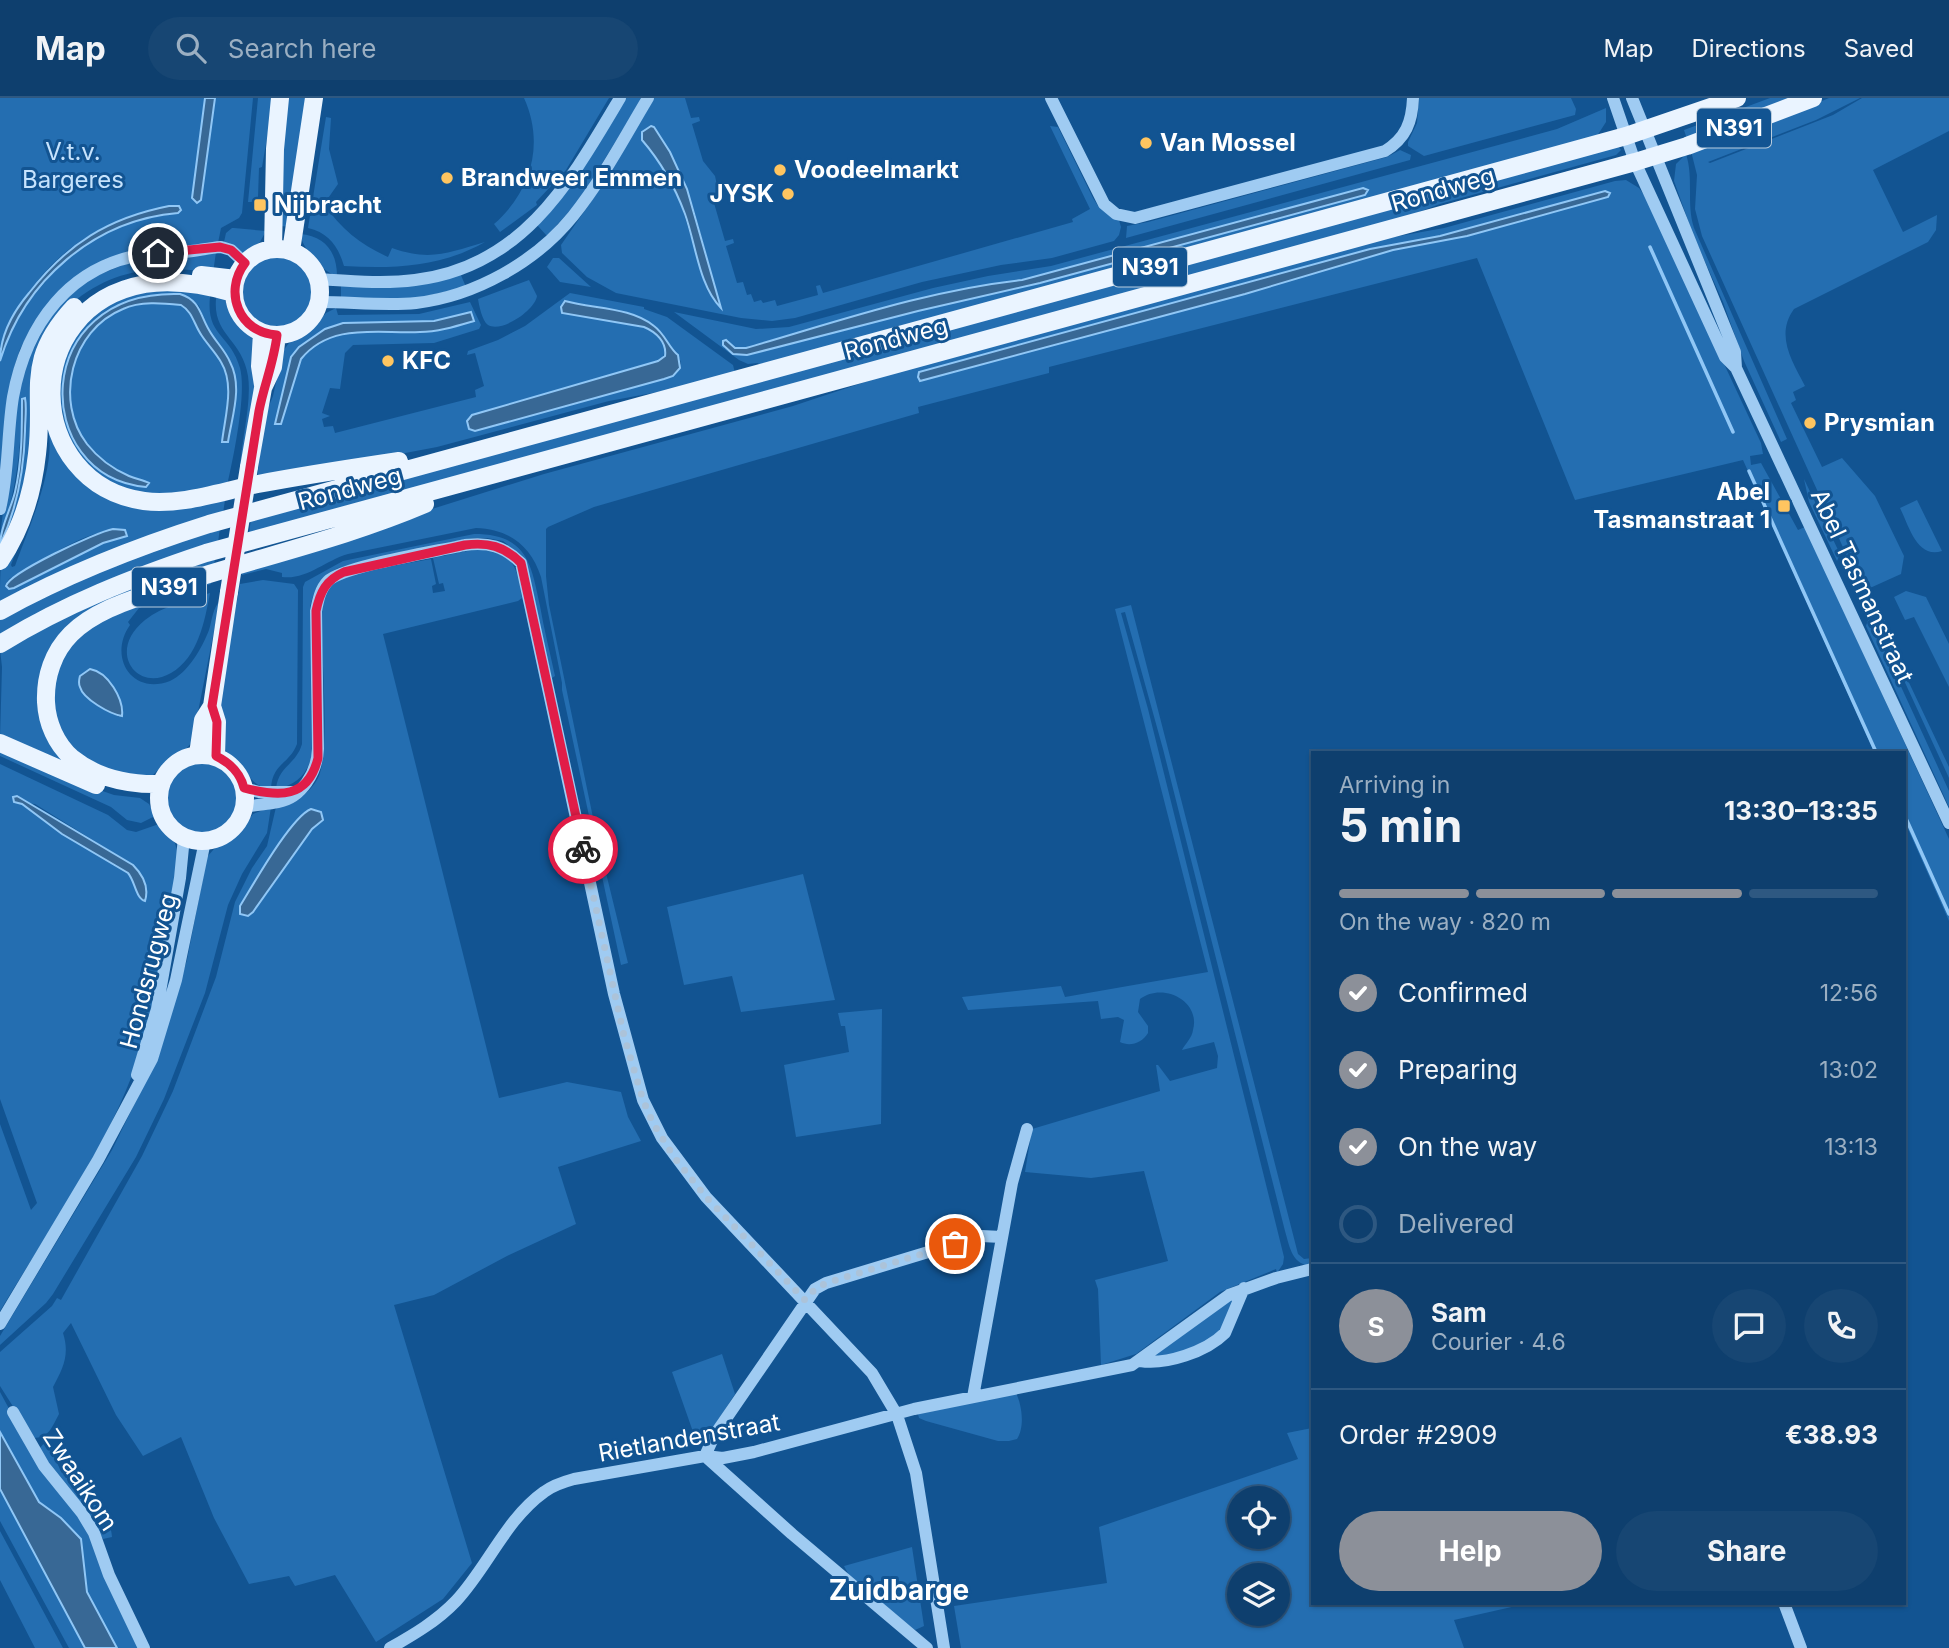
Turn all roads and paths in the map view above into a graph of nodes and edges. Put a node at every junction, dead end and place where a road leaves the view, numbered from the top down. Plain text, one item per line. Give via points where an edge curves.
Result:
1 (281, 98) edge
2 (314, 98) edge
3 (620, 98) edge
4 (648, 98) edge
5 (1051, 98) edge
6 (1413, 98) edge
7 (1613, 98) edge
8 (1632, 98) edge
9 (1737, 98) edge
10 (1813, 98) edge
11 (1645, 130) junction
12 (1626, 136) junction
13 (1655, 156) junction
14 (1635, 162) junction
15 (511, 243) junction
16 (273, 249) junction
17 (291, 251) junction
18 (523, 260) junction
19 (238, 278) junction
20 (318, 279) junction
21 (320, 302) junction
22 (270, 334) junction
23 (1736, 368) junction
24 (479, 449) junction
25 (493, 475) junction
26 (0, 509) edge
27 (0, 561) edge
28 (0, 611) edge
29 (0, 644) edge
30 (0, 743) edge
31 (207, 755) junction
32 (162, 784) junction
33 (244, 788) junction
34 (295, 792) junction
35 (160, 803) junction
36 (245, 807) junction
37 (1949, 823) edge
38 (184, 837) junction
39 (205, 842) junction
40 (126, 1108) junction
41 (1027, 1129) dead end
42 (1002, 1237) junction
43 (1311, 1269) edge
44 (1244, 1289) junction
45 (805, 1300) junction
46 (0, 1324) edge
47 (1140, 1361) junction
48 (973, 1397) junction
49 (13, 1412) dead end
50 (897, 1415) junction
51 (705, 1456) junction
52 (1785, 1605) edge
53 (144, 1648) edge
54 (390, 1648) edge
55 (927, 1648) edge
56 (944, 1648) edge
57 (1801, 1648) edge

1 - 16 main road
2 - 17 main road
3 - 15 street via 562,190
4 - 18 street via 572,218
5 - 6 street via 1104,204 1116,214 1135,218 1385,151 1408,130
7 - 12 street, Abel Tasmanstraat
8 - 11 street, Abel Tasmanstraat
9 - 11 main road, Rondweg / N391
10 - 13 main road, Rondweg / N391
11 - 12 main road, Rondweg / N391
11 - 13 street, Abel Tasmanstraat
12 - 14 street, Abel Tasmanstraat
12 - 24 main road, Rondweg / N391
13 - 14 main road, Rondweg / N391
13 - 23 street, Abel Tasmanstraat via 1735,352
14 - 23 street, Abel Tasmanstraat via 1725,357
14 - 25 main road, Rondweg / N391
15 - 18 street
15 - 20 street via 461,269 418,280
16 - 17 main road
16 - 19 main road via 262,251
17 - 20 main road via 313,267
18 - 21 street via 486,283 439,299 399,304
19 - 22 main road via 236,306 242,317 251,327
19 - 24 main road, N391 via 215,288 146,284 98,301 74,324 54,368 54,417 72,457 99,483 140,501 168,502
19 - 26 street via 231,250 220,247 145,254 105,266 65,293 46,312 21,363
19 - 27 main road via 176,272 126,277 89,294 66,315 49,342 38,374 32,484 16,533
20 - 21 main road
21 - 22 main road via 309,322 288,334
22 - 31 main road, bridge via 260,366 263,388 212,706 217,722
23 - 37 street, Abel Tasmanstraat
24 - 28 main road, Rondweg / N391 via 154,541 81,570
25 - 29 main road, Rondweg / N391 via 160,568 80,600
25 - 32 main road, N391 via 370,524 129,601 70,634 58,650 46,684 48,718 55,737 82,766 102,776 139,785
30 - 35 main road via 99,786
31 - 32 main road via 187,757 176,764
31 - 33 main road via 232,766
32 - 35 main road
33 - 34 street
33 - 36 main road
34 - 36 street via 279,802
34 - 45 street via 309,780 318,758 316,611 328,581 344,572 465,545 483,543 511,553 521,563 524,575 614,994 643,1100 662,1138 706,1197
35 - 38 main road via 167,822
36 - 39 main road via 232,830
38 - 39 main road
38 - 40 street, Hondsrugweg via 157,1009
39 - 40 street, Hondsrugweg via 163,1028
40 - 46 street, Hondsrugweg
41 - 42 street
42 - 45 street via 981,1236 826,1283
42 - 48 street
43 - 44 street, Rietlandenstraat
44 - 47 street, Rietlandenstraat via 1211,1307
44 - 47 street, Rietlandenstraat via 1219,1339 1174,1358
45 - 50 street via 872,1373
45 - 51 street
47 - 48 street, Rietlandenstraat
48 - 50 street, Rietlandenstraat
49 - 53 street, Zwaaikom via 44,1466 94,1533
50 - 51 street, Rietlandenstraat via 754,1452
50 - 56 street via 916,1473
51 - 54 street, Rietlandenstraat via 574,1479 543,1493 456,1601 429,1625
51 - 55 street
52 - 57 street

